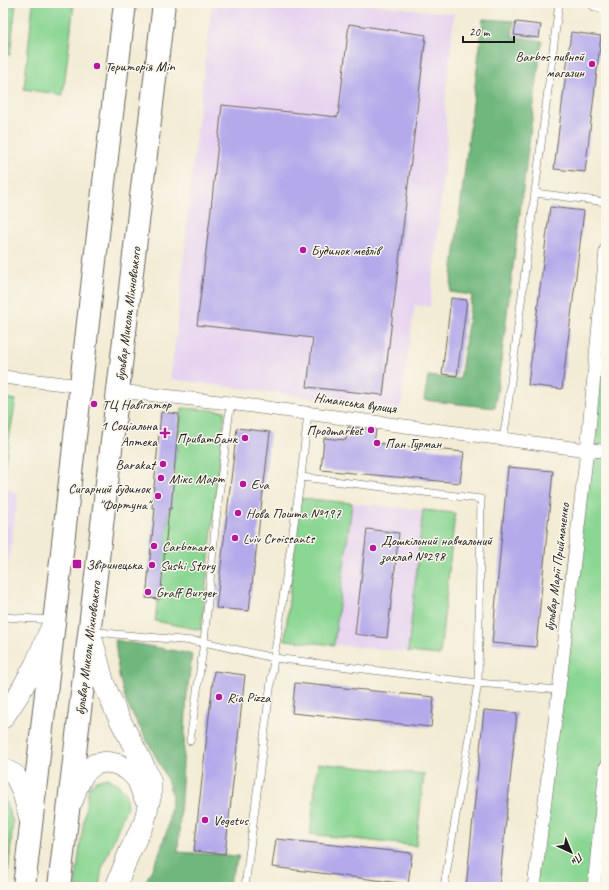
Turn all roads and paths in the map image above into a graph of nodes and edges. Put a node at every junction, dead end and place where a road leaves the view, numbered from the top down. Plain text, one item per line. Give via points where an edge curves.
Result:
1 (125, 3) edge
2 (164, 3) edge
3 (559, 3) edge
4 (597, 3) edge
5 (606, 4) edge
6 (534, 194) junction
7 (606, 202) edge
8 (606, 250) edge
9 (3, 377) edge
10 (81, 386) junction
11 (118, 391) junction
12 (229, 403) junction
13 (308, 413) junction
14 (503, 439) junction
15 (587, 450) junction
16 (606, 451) edge
17 (301, 478) junction
18 (3, 617) edge
19 (54, 621) junction
20 (90, 631) junction
21 (204, 642) junction
22 (274, 658) junction
23 (478, 683) junction
24 (559, 690) junction
25 (3, 718) edge
26 (190, 741) dead end
27 (606, 767) edge
28 (3, 769) edge
29 (604, 797) edge
30 (148, 809) junction
31 (68, 815) junction
32 (32, 826) junction
33 (24, 887) edge
34 (59, 887) edge
35 (116, 887) edge
36 (245, 887) edge
37 (444, 887) edge
38 (534, 887) edge
39 (594, 887) edge

1 - 10 highway
2 - 11 highway, бульвар Миколи Міхновського
3 - 6 lane
4 - 5 street
6 - 7 lane
6 - 14 lane
8 - 15 street, бульвар Марії Приймаченко
9 - 10 street
10 - 19 highway
11 - 12 street, Німанська вулиця
11 - 20 highway, бульвар Миколи Міхновського
12 - 13 street, Німанська вулиця
12 - 21 lane
13 - 14 street, Німанська вулиця
13 - 17 lane
14 - 15 street, Німанська вулиця
15 - 16 street, Німанська вулиця
15 - 24 street, бульвар Марії Приймаченко
17 - 22 lane
17 - 23 lane via 481,499
18 - 19 lane
19 - 25 main road via 19,694
19 - 32 highway
20 - 21 lane
20 - 30 main road via 104,684 151,783
20 - 31 highway, бульвар Миколи Міхновського
21 - 22 lane
21 - 26 lane
22 - 23 lane
22 - 36 lane
23 - 24 lane
23 - 37 lane
24 - 38 street, бульвар Марії Приймаченко
27 - 29 street
28 - 32 main road via 15,775
29 - 39 street
30 - 31 main road via 137,779 128,770 106,762 95,764 84,773
30 - 35 main road
31 - 34 highway, бульвар Миколи Міхновського
32 - 33 highway

